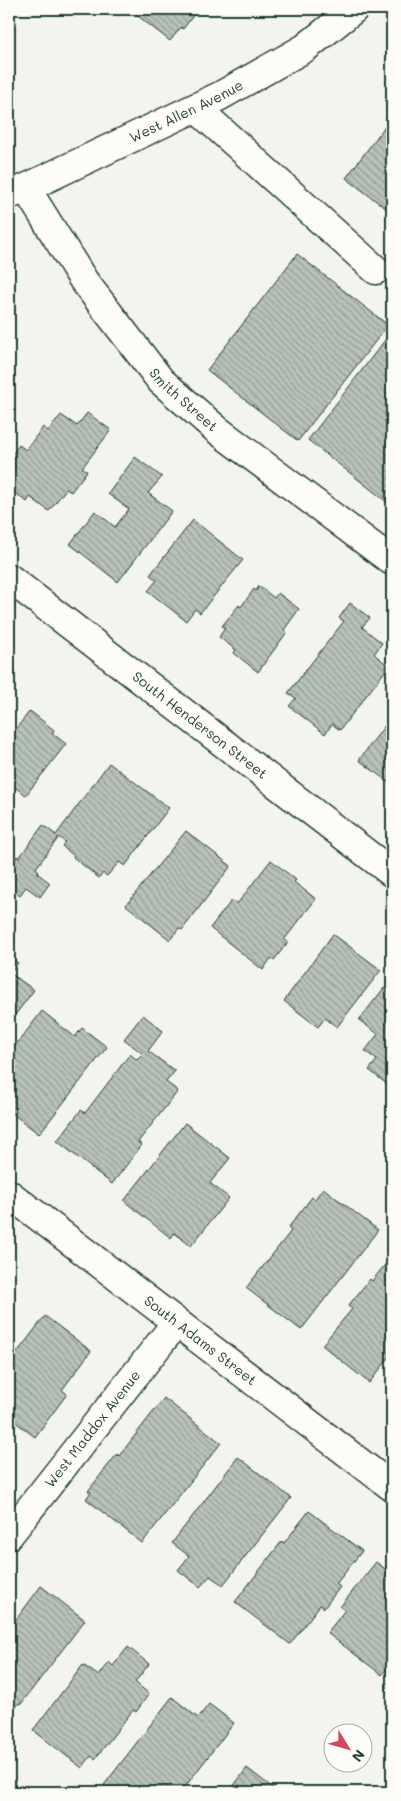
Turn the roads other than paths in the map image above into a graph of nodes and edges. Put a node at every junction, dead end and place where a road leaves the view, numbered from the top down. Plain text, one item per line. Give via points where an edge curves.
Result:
1 (354, 9) edge
2 (196, 108) junction
3 (18, 191) edge
4 (376, 270) dead end
5 (392, 561) edge
6 (9, 578) edge
7 (392, 873) edge
8 (9, 1194) edge
9 (176, 1323) junction
10 (392, 1487) edge
11 (9, 1535) edge

1 - 2 street, West Allen Avenue via 305,48
2 - 3 street, West Allen Avenue
2 - 4 street
3 - 5 street, Smith Street via 161,381 216,429
6 - 7 street, South Henderson Street
8 - 9 street, South Adams Street
9 - 10 street, South Adams Street
9 - 11 street, West Maddox Avenue

